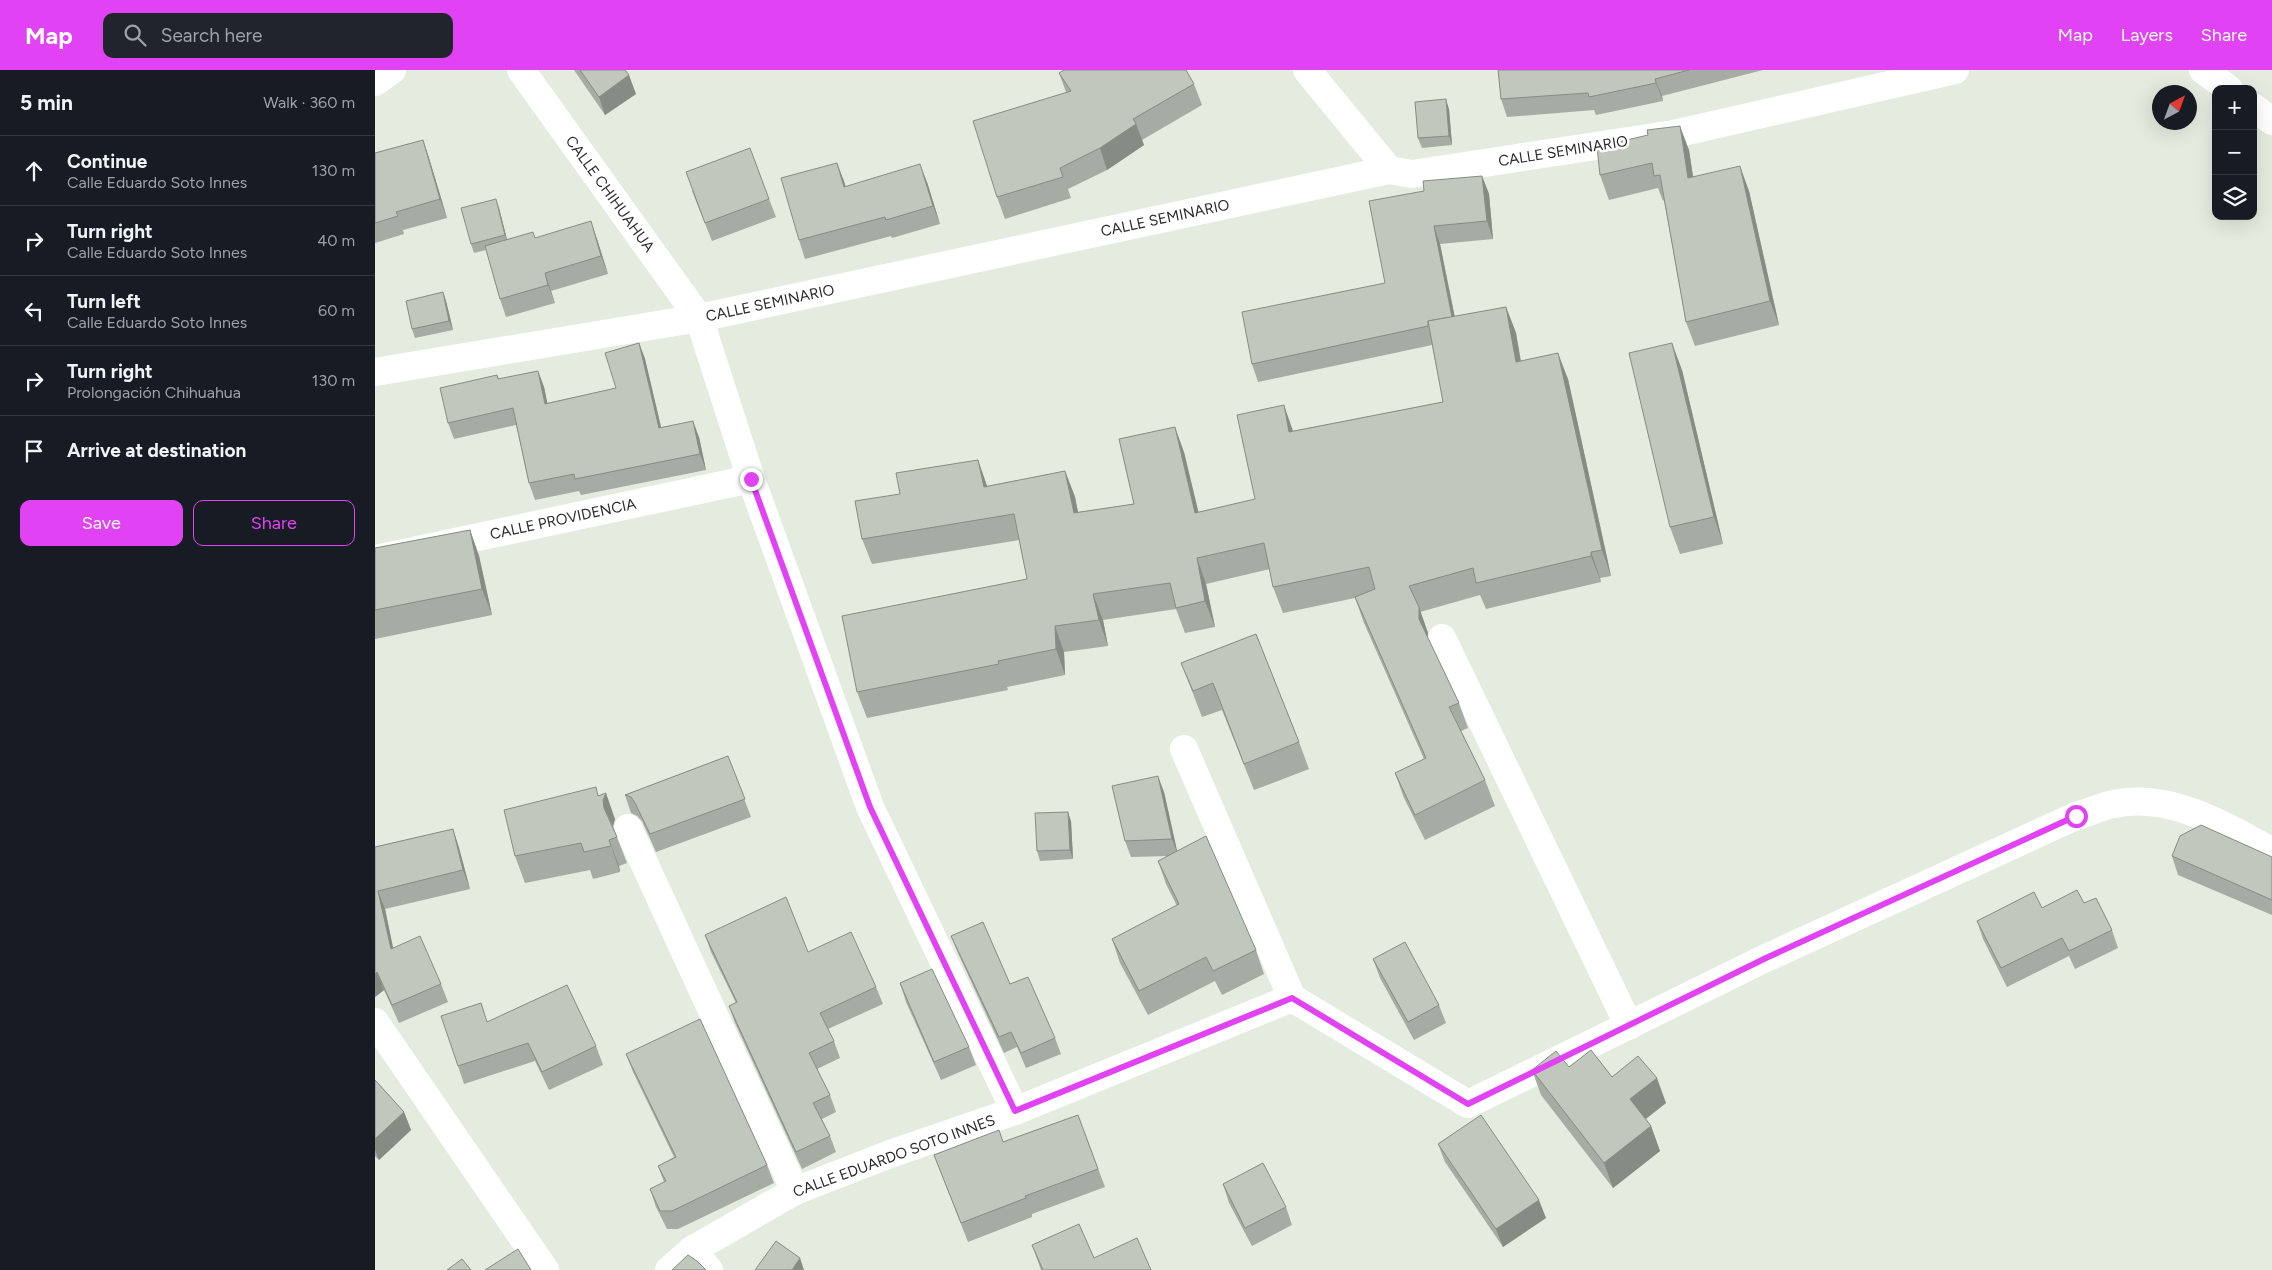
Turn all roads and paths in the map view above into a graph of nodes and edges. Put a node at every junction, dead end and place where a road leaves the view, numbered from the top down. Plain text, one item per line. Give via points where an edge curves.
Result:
1 (392, 70) edge
2 (521, 70) edge
3 (1307, 70) edge
4 (2203, 70) edge
5 (1947, 71) edge
6 (375, 82) edge
7 (2224, 85) edge
8 (2257, 110) edge
9 (2272, 121) edge
10 (1389, 170) junction
11 (699, 318) junction
12 (375, 372) edge
13 (751, 479) junction
14 (375, 559) edge
15 (1443, 638) dead end
16 (1184, 749) dead end
17 (628, 828) dead end
18 (2272, 851) edge
19 (1292, 998) junction
20 (375, 1022) edge
21 (1629, 1026) junction
22 (1015, 1111) junction
23 (795, 1191) junction
24 (701, 1260) edge
25 (545, 1270) edge
26 (669, 1270) edge

1 - 6 street
2 - 11 street, CALLE CHIHUAHUA
3 - 10 street
4 - 7 street
5 - 10 street, CALLE SEMINARIO via 1674,134 1412,174
8 - 9 street
10 - 11 street, CALLE SEMINARIO
11 - 12 street, CALLE SEMINARIO
11 - 13 street, CALLE CHIHUAHUA
13 - 14 street, CALLE PROVIDENCIA
13 - 22 street, CALLE CHIHUAHUA via 870,807
15 - 21 street
16 - 19 street
17 - 23 street
18 - 21 street via 2190,810 2149,802 2111,805 2076,816 1766,958
19 - 21 street via 1468,1104
19 - 22 street, CALLE EDUARDO SOTO INNES
20 - 25 street
22 - 23 street, CALLE EDUARDO SOTO INNES
23 - 24 street, CALLE EDUARDO SOTO INNES
24 - 26 street, CALLE EDUARDO SOTO INNES

